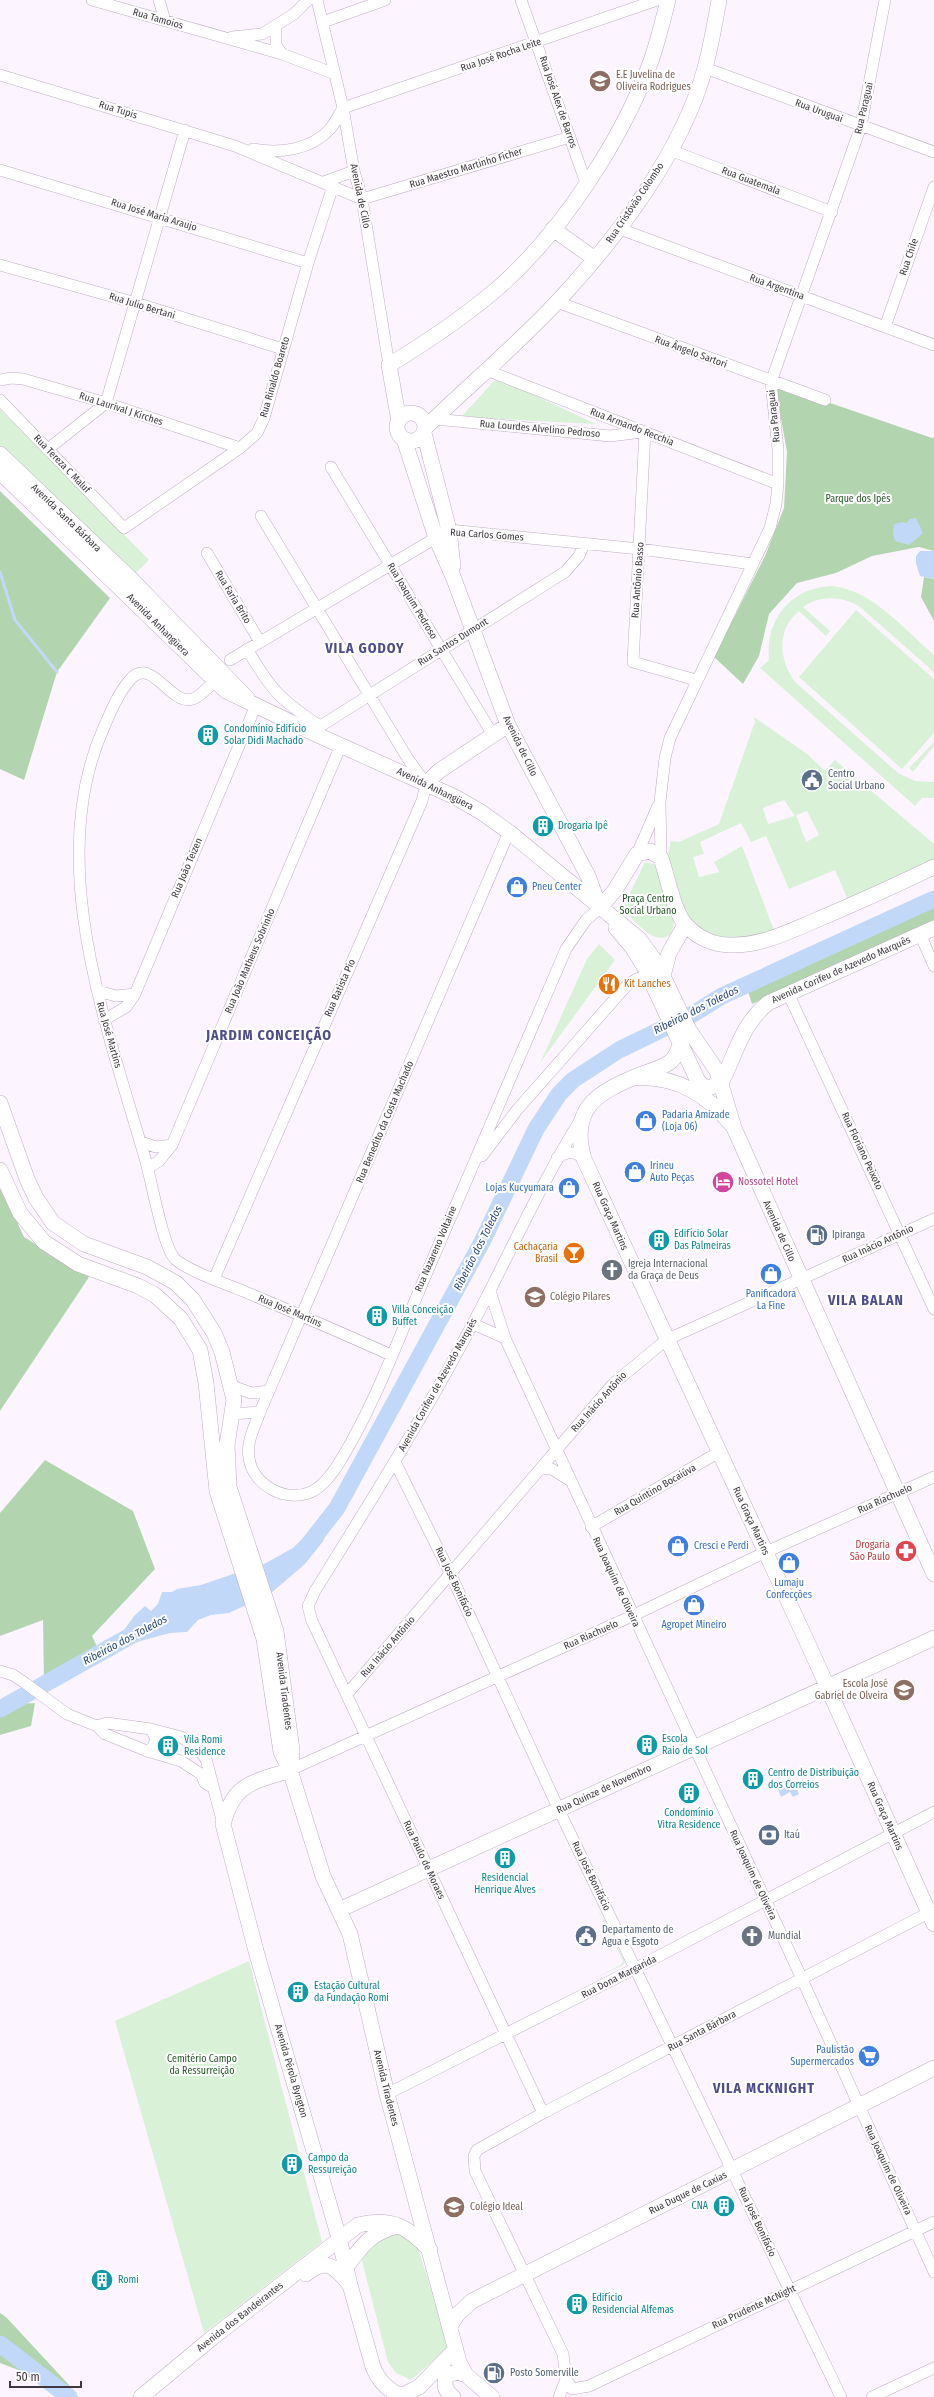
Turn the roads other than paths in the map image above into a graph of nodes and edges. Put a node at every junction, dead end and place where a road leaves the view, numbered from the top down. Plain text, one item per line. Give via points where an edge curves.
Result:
1 (92, 0) edge
2 (159, 0) edge
3 (308, 0) edge
4 (317, 0) edge
5 (385, 0) edge
6 (521, 0) edge
7 (657, 0) edge
8 (668, 0) edge
9 (719, 0) edge
10 (885, 0) edge
11 (165, 21) junction
12 (323, 22) junction
13 (276, 27) junction
14 (225, 38) junction
15 (537, 43) junction
16 (282, 54) junction
17 (705, 68) junction
18 (0, 74) edge
19 (335, 74) junction
20 (344, 108) junction
21 (861, 126) junction
22 (185, 130) junction
23 (570, 137) junction
24 (235, 146) junction
25 (286, 150) junction
26 (670, 150) junction
27 (934, 152) edge
28 (279, 164) junction
29 (0, 170) edge
30 (354, 171) junction
31 (586, 182) junction
32 (328, 184) junction
33 (934, 187) edge
34 (362, 199) junction
35 (832, 212) junction
36 (161, 217) junction
37 (620, 228) junction
38 (553, 229) junction
39 (579, 248) junction
40 (595, 259) junction
41 (308, 263) junction
42 (0, 265) edge
43 (582, 274) junction
44 (801, 296) junction
45 (557, 302) junction
46 (136, 303) junction
47 (885, 326) junction
48 (934, 345) edge
49 (283, 350) junction
50 (389, 365) junction
51 (486, 370) junction
52 (0, 380) edge
53 (771, 382) junction
54 (394, 395) junction
55 (0, 400) edge
56 (825, 400) dead end
57 (106, 403) junction
58 (399, 421) junction
59 (424, 422) junction
60 (645, 432) junction
61 (404, 439) junction
62 (240, 448) junction
63 (48, 449) junction
64 (0, 454) edge
65 (331, 467) dead end
66 (0, 472) edge
67 (778, 484) junction
68 (260, 516) dead end
69 (124, 528) joint
70 (449, 530) junction
71 (436, 538) junction
72 (584, 544) junction
73 (640, 549) junction
74 (207, 553) dead end
75 (753, 564) junction
76 (390, 565) junction
77 (454, 579) junction
78 (128, 587) junction
79 (317, 608) junction
80 (472, 630) junction
81 (260, 642) junction
82 (247, 649) junction
83 (441, 650) junction
84 (230, 660) dead end
85 (696, 680) junction
86 (215, 681) junction
87 (369, 695) junction
88 (253, 704) junction
89 (508, 725) junction
90 (315, 729) junction
91 (493, 735) junction
92 (341, 745) junction
93 (426, 784) junction
94 (660, 802) junction
95 (509, 832) junction
96 (637, 854) junction
97 (661, 858) junction
98 (934, 867) edge
99 (600, 908) junction
100 (685, 925) junction
101 (934, 928) edge
102 (920, 934) junction
103 (934, 966) edge
104 (657, 978) junction
105 (98, 991) junction
106 (788, 993) junction
107 (135, 994) junction
108 (104, 1020) junction
109 (683, 1035) junction
110 (632, 1078) junction
111 (721, 1084) junction
112 (502, 1099) junction
113 (0, 1103) edge
114 (517, 1110) junction
115 (582, 1116) junction
116 (734, 1128) junction
117 (141, 1142) junction
118 (172, 1145) junction
119 (556, 1159) junction
120 (584, 1160) junction
121 (148, 1168) junction
122 (0, 1170) edge
123 (470, 1173) junction
124 (934, 1219) edge
125 (901, 1234) junction
126 (214, 1279) junction
127 (801, 1280) junction
128 (490, 1291) junction
129 (934, 1309) edge
130 (302, 1316) junction
131 (473, 1324) junction
132 (505, 1338) junction
133 (666, 1340) junction
134 (391, 1354) junction
135 (206, 1383) junction
136 (232, 1386) junction
137 (269, 1391) junction
138 (260, 1412) junction
139 (232, 1414) junction
140 (556, 1450) junction
141 (719, 1452) junction
142 (395, 1462) junction
143 (540, 1469) junction
144 (934, 1477) edge
145 (570, 1480) junction
146 (898, 1493) junction
147 (591, 1527) junction
148 (766, 1552) junction
149 (242, 1553) junction
150 (934, 1574) edge
151 (451, 1575) junction
152 (308, 1606) joint
153 (632, 1616) junction
154 (934, 1638) edge
155 (0, 1670) edge
156 (498, 1677) junction
157 (827, 1687) junction
158 (347, 1694) junction
159 (97, 1726) junction
160 (151, 1729) junction
161 (367, 1735) junction
162 (694, 1748) junction
163 (147, 1751) junction
164 (290, 1770) junction
165 (212, 1787) junction
166 (559, 1810) junction
167 (934, 1812) edge
168 (223, 1824) junction
169 (893, 1834) junction
170 (428, 1869) junction
171 (765, 1900) junction
172 (339, 1910) junction
173 (932, 1916) edge
174 (636, 1968) junction
175 (802, 1979) junction
176 (506, 2035) junction
177 (674, 2046) junction
178 (934, 2068) edge
179 (387, 2094) junction
180 (859, 2107) junction
181 (542, 2113) junction
182 (733, 2170) junction
183 (934, 2222) edge
184 (399, 2225) junction
185 (916, 2231) junction
186 (339, 2238) junction
187 (430, 2250) junction
188 (347, 2266) junction
189 (934, 2272) edge
190 (524, 2274) junction
191 (350, 2285) junction
192 (789, 2290) junction
193 (450, 2326) junction
194 (455, 2350) junction
195 (934, 2368) edge
196 (466, 2375) junction
197 (566, 2379) junction
198 (571, 2393) edge
199 (403, 2396) edge
200 (141, 2397) edge
201 (155, 2397) edge
202 (453, 2397) edge
203 (492, 2397) edge
204 (559, 2397) edge
205 (840, 2397) edge
206 (872, 2397) edge

1 - 11 street, Rua Tamoios
2 - 11 street
3 - 13 street, Rua Tamoios
4 - 12 street, Avenida de Cillo
5 - 12 street
6 - 15 street, Rua José Alex de Barros
7 - 15 street, Rua José Rocha Leite
8 - 31 main road via 651,61 639,88 608,150
9 - 17 main road, Rua Cristóvão Colombo
10 - 21 street, Rua Paraguai
11 - 14 street, Rua Tamoios
12 - 19 street, Avenida de Cillo
13 - 14 street, Rua Tamoios via 262,34
13 - 16 street via 274,38
14 - 16 street, Rua Tamoios
15 - 20 street, Rua José Rocha Leite
15 - 23 street, Rua José Alex de Barros
16 - 19 street, Rua Tamoios
17 - 21 street, Rua Uruguai
17 - 26 main road, Rua Cristóvão Colombo via 691,107
18 - 22 street, Rua Tupis
19 - 20 street, Avenida de Cillo
20 - 25 street, Rua Tupis via 330,129 318,139 304,146
20 - 30 street, Avenida de Cillo
21 - 27 street, Rua Uruguai
21 - 35 street, Rua Paraguai
22 - 24 street, Rua Tupis
22 - 36 street
23 - 31 street, Rua José Alex de Barros
23 - 34 street, Rua Maestro Martinho Ficher
24 - 25 street, Rua Tupis via 264,151
24 - 28 street, Rua Tupis
25 - 28 street
26 - 35 street, Rua Guatemala
26 - 37 main road, Rua Cristóvão Colombo
28 - 32 street, Rua Tupis
29 - 36 street, Rua José Maria Araujo
30 - 32 street
30 - 34 street, Avenida de Cillo
31 - 38 main road
32 - 34 street, Rua Tupis
32 - 41 street, Rua Rinaldo Boareto
33 - 47 street, Rua Chile
34 - 50 street, Avenida de Cillo
35 - 44 street, Rua Paraguai
36 - 41 street, Rua José Maria Araujo
36 - 46 street
37 - 40 main road, Rua Cristóvão Colombo
37 - 44 street, Rua Argentina
38 - 39 main road
38 - 50 main road via 499,287 424,344
39 - 40 main road
39 - 43 main road
40 - 43 main road, Rua Cristóvão Colombo
41 - 49 street, Rua Rinaldo Boareto
42 - 46 street, Rua Julio Bertani
43 - 45 main road, Rua Cristóvão Colombo
44 - 47 street, Rua Argentina
44 - 53 street, Rua Paraguai
45 - 51 main road, Rua Cristóvão Colombo
45 - 53 street, Rua Ângelo Sartori
46 - 49 street, Rua Julio Bertani
46 - 57 street
47 - 48 street, Rua Argentina
49 - 62 street, Rua Rinaldo Boareto via 264,418 257,433
50 - 54 main road, Avenida de Cillo
51 - 59 main road, Rua Cristóvão Colombo
51 - 60 street, Rua Armando Recchia
52 - 57 street, Rua Laurival J Kirches via 23,379
53 - 56 street, Rua Ângelo Sartori
53 - 67 street, Rua Paraguai via 778,450
54 - 58 main road, Avenida de Cillo
54 - 59 main road
55 - 63 street, Rua Tereza C Maluf
57 - 62 street, Rua Laurival J Kirches
57 - 63 street
58 - 59 main road via 406,415
58 - 61 main road, Avenida de Cillo via 399,433
59 - 60 street, Rua Lourdes Alvelino Pedroso via 610,436
59 - 61 main road via 413,441
59 - 70 main road, Avenida de Cillo
60 - 67 street, Rua Armando Recchia
60 - 73 street, Rua Antônio Basso
61 - 71 main road, Avenida de Cillo
62 - 69 street, Rua Rinaldo Boareto
63 - 69 street, Rua Tereza C Maluf
64 - 78 main road, Avenida Santa Bárbara
65 - 76 street, Rua Joaquim Pedroso
66 - 78 main road, Avenida Santa Bárbara
67 - 75 street, Rua Paraguai via 770,528
68 - 79 street
70 - 71 street, Rua Carlos Gomes
70 - 72 street, Rua Carlos Gomes
70 - 77 main road, Avenida de Cillo
71 - 76 street, Rua Carlos Gomes
71 - 77 main road, Avenida de Cillo
72 - 73 street, Rua Carlos Gomes
72 - 80 street, Rua Santos Dumont via 579,556 565,572
73 - 75 street, Rua Carlos Gomes
73 - 85 street, Rua Antônio Basso via 633,662
74 - 81 street, Rua Faria Brito
75 - 85 street, Rua Paraguai
76 - 79 street, Rua Carlos Gomes
76 - 83 street, Rua Joaquim Pedroso
77 - 80 main road, Avenida de Cillo
78 - 86 main road, Avenida Anhangüera
78 - 88 main road, Avenida Anhangüera
79 - 81 street, Rua Carlos Gomes
79 - 87 street
80 - 83 street, Rua Santos Dumont
80 - 89 main road, Avenida de Cillo
81 - 82 street, Rua Carlos Gomes
82 - 84 street, Rua Carlos Gomes
82 - 90 street via 276,694
83 - 87 street, Rua Santos Dumont
83 - 91 street, Rua Joaquim Pedroso
85 - 94 street, Rua Paraguai via 670,738
86 - 88 main road, Avenida Anhangüera via 226,690
86 - 105 street, Rua José Martins via 200,695 185,700 154,676 146,673 137,674 129,680 99,737 88,770 82,804 80,848 84,920
87 - 90 street, Rua Santos Dumont
87 - 93 street
88 - 90 main road, Avenida Anhangüera
88 - 107 street, Rua João Teizen
89 - 91 main road
89 - 99 main road, Avenida de Cillo via 588,876
90 - 92 main road, Avenida Anhangüera
91 - 93 main road via 439,771
92 - 93 main road, Avenida Anhangüera
92 - 118 street, Rua João Matheus Sobrinho
93 - 95 main road, Avenida Anhangüera via 481,812
93 - 126 street, Rua Batista Pio via 419,808
94 - 96 street, Rua Paraguai
94 - 97 street, Rua Paraguai
95 - 99 main road, Avenida Anhangüera
95 - 130 street, Rua Benedito da Costa Machado
96 - 97 main road via 650,851
96 - 99 main road via 615,890
97 - 100 main road, Rua Paraguai
98 - 100 main road via 851,906 764,941 742,945 716,944 694,933
99 - 104 main road, Avenida de Cillo via 640,939 656,962
99 - 112 street, Rua Nazareno Voltaine via 586,920 566,949
100 - 104 main road
101 - 102 main road, Avenida Corifeu de Azevedo Marquês
102 - 103 street
102 - 106 main road, Avenida Corifeu de Azevedo Marquês
104 - 109 main road, Avenida de Cillo
104 - 114 street via 638,978 628,984
105 - 107 street via 116,996
105 - 108 street, Rua José Martins
106 - 111 main road, Avenida Corifeu de Azevedo Marquês via 768,1003 751,1019 739,1040
106 - 125 street, Rua Floriano Peixoto
107 - 108 street, Rua João Teizen via 126,1007
108 - 117 street, Rua José Martins
109 - 110 main road, Avenida Corifeu de Azevedo Marquês via 671,1062
109 - 111 main road, Avenida de Cillo via 713,1064
109 - 111 main road via 698,1081 708,1088
110 - 115 main road, Avenida Corifeu de Azevedo Marquês via 600,1095 590,1103
110 - 116 main road via 663,1079 687,1088 718,1107
111 - 116 main road, Avenida de Cillo
112 - 114 street via 508,1106
112 - 123 street, Rua Nazareno Voltaine
113 - 136 main road via 27,1179 43,1211 53,1223 84,1244 147,1267 176,1284 193,1300 214,1333
114 - 123 street
115 - 119 street, Avenida Corifeu de Azevedo Marquês
115 - 120 main road, Rua Graça Martins via 580,1143
116 - 127 main road, Avenida de Cillo
117 - 118 street via 156,1147
117 - 121 street, Rua José Martins
118 - 121 street, Rua João Matheus Sobrinho via 159,1161
119 - 120 street via 570,1152
119 - 128 street, Avenida Corifeu de Azevedo Marquês
120 - 133 main road, Rua Graça Martins
121 - 126 street, Rua José Martins via 170,1251 180,1262
122 - 135 main road via 20,1213 44,1242 78,1264 155,1295 181,1318 200,1350
123 - 134 street, Rua Nazareno Voltaine
124 - 125 street, Rua Inácio Antônio
125 - 127 street, Rua Inácio Antônio
125 - 129 street, Rua Floriano Peixoto
126 - 130 street, Rua José Martins
127 - 133 street, Rua Inácio Antônio
127 - 146 main road, Avenida de Cillo
128 - 131 street, Avenida Corifeu de Azevedo Marquês
128 - 132 street, Rua Joaquim de Oliveira
130 - 134 street, Rua José Martins
130 - 137 street, Rua Benedito da Costa Machado
131 - 132 street
131 - 142 street, Avenida Corifeu de Azevedo Marquês
132 - 140 street, Rua Joaquim de Oliveira
133 - 140 street, Rua Inácio Antônio via 613,1384
133 - 141 main road, Rua Graça Martins
134 - 138 street, Rua Nazareno Voltaine via 359,1426 338,1465 323,1483 312,1491 292,1496 280,1493 262,1483 254,1473 249,1459 249,1445
135 - 139 main road via 215,1406
135 - 149 main road via 217,1491
136 - 137 street via 251,1393
136 - 139 main road
137 - 138 street, Rua Benedito da Costa Machado
138 - 139 street
139 - 149 main road via 227,1451 229,1487
140 - 143 street, Rua Inácio Antônio
140 - 145 street, Rua Joaquim de Oliveira
141 - 147 street, Rua Quintino Bocaiúva
141 - 148 main road, Rua Graça Martins
142 - 151 street, Rua José Bonifácio
142 - 152 street, Avenida Corifeu de Azevedo Marquês
143 - 145 street via 552,1469
143 - 151 street, Rua Inácio Antônio
144 - 146 street, Rua Riachuelo
145 - 147 street, Rua Joaquim de Oliveira
146 - 148 street, Rua Riachuelo
146 - 150 main road, Avenida de Cillo
147 - 153 street, Rua Joaquim de Oliveira
148 - 153 street, Rua Riachuelo
148 - 157 main road, Rua Graça Martins
149 - 164 main road, Avenida Tiradentes via 280,1655 292,1750
151 - 156 street, Rua José Bonifácio
151 - 158 street, Rua Inácio Antônio
152 - 158 street, Rua Paulo de Moraes via 312,1621
153 - 156 street, Rua Riachuelo
153 - 162 street, Rua Joaquim de Oliveira
154 - 157 main road, Rua Quinze de Novembro
155 - 159 street via 13,1675 67,1714
156 - 161 street, Rua Riachuelo
156 - 166 street, Rua José Bonifácio
157 - 162 main road, Rua Quinze de Novembro
157 - 169 main road, Rua Graça Martins
158 - 161 street, Rua Paulo de Moraes
159 - 160 street via 107,1723
159 - 163 street via 105,1734
160 - 163 street via 155,1743
160 - 165 street via 181,1737 196,1746 206,1759
161 - 164 street, Rua Riachuelo
161 - 170 street, Rua Paulo de Moraes
162 - 166 main road, Rua Quinze de Novembro
162 - 171 street, Rua Joaquim de Oliveira
163 - 165 street via 186,1764 201,1774 205,1783
164 - 168 main road via 239,1791 228,1806
164 - 172 main road, Avenida Tiradentes via 323,1876
165 - 168 street
166 - 170 main road, Rua Quinze de Novembro
166 - 174 street, Rua José Bonifácio
167 - 169 street, Rua Dona Margarida
168 - 186 main road, Avenida Pérola Byngton via 256,1951
169 - 171 street, Rua Dona Margarida
169 - 173 main road, Rua Graça Martins
170 - 172 main road, Rua Quinze de Novembro
170 - 176 street, Rua Paulo de Moraes
171 - 174 street, Rua Dona Margarida
171 - 175 street, Rua Joaquim de Oliveira
172 - 179 main road, Avenida Tiradentes via 350,1934
173 - 175 street, Rua Santa Bárbara
174 - 176 street, Rua Dona Margarida
174 - 177 street, Rua José Bonifácio
175 - 177 street, Rua Santa Bárbara
175 - 180 street, Rua Joaquim de Oliveira
176 - 179 street, Rua Dona Margarida
176 - 181 street, Rua Paulo de Moraes
177 - 181 street, Rua Santa Bárbara
177 - 182 street, Rua José Bonifácio
178 - 180 main road, Rua Duque de Caxias
179 - 187 main road, Avenida Tiradentes
180 - 182 main road, Rua Duque de Caxias
180 - 185 street, Rua Joaquim de Oliveira
181 - 190 street, Rua Santa Bárbara via 483,2145 474,2156 475,2171
182 - 190 main road, Rua Duque de Caxias
182 - 192 street, Rua José Bonifácio
183 - 185 street, Rua Prudente McNight
184 - 186 main road, Avenida dos Bandeirantes via 373,2221 358,2225
184 - 187 main road via 412,2232
184 - 188 main road via 379,2231 370,2237
185 - 189 street, Rua Joaquim de Oliveira
185 - 192 street, Rua Prudente McNight
186 - 188 main road, Avenida Pérola Byngton
186 - 200 main road, Avenida dos Bandeirantes
187 - 193 main road, Avenida Tiradentes
188 - 191 main road, Avenida Pérola Byngton
190 - 193 main road, Rua Duque de Caxias via 472,2300 460,2311
190 - 197 street via 563,2354
191 - 199 main road, Avenida Pérola Byngton via 378,2378 387,2388
191 - 201 main road, Avenida dos Bandeirantes via 327,2264 314,2268
192 - 198 street, Rua Prudente McNight
192 - 205 street, Rua José Bonifácio
193 - 194 main road, Avenida Tiradentes
194 - 196 main road, Avenida Tiradentes
194 - 199 main road via 419,2387
195 - 206 street
196 - 202 main road via 458,2372 447,2375 445,2388
196 - 203 main road, Avenida Tiradentes
197 - 198 street
197 - 204 street

